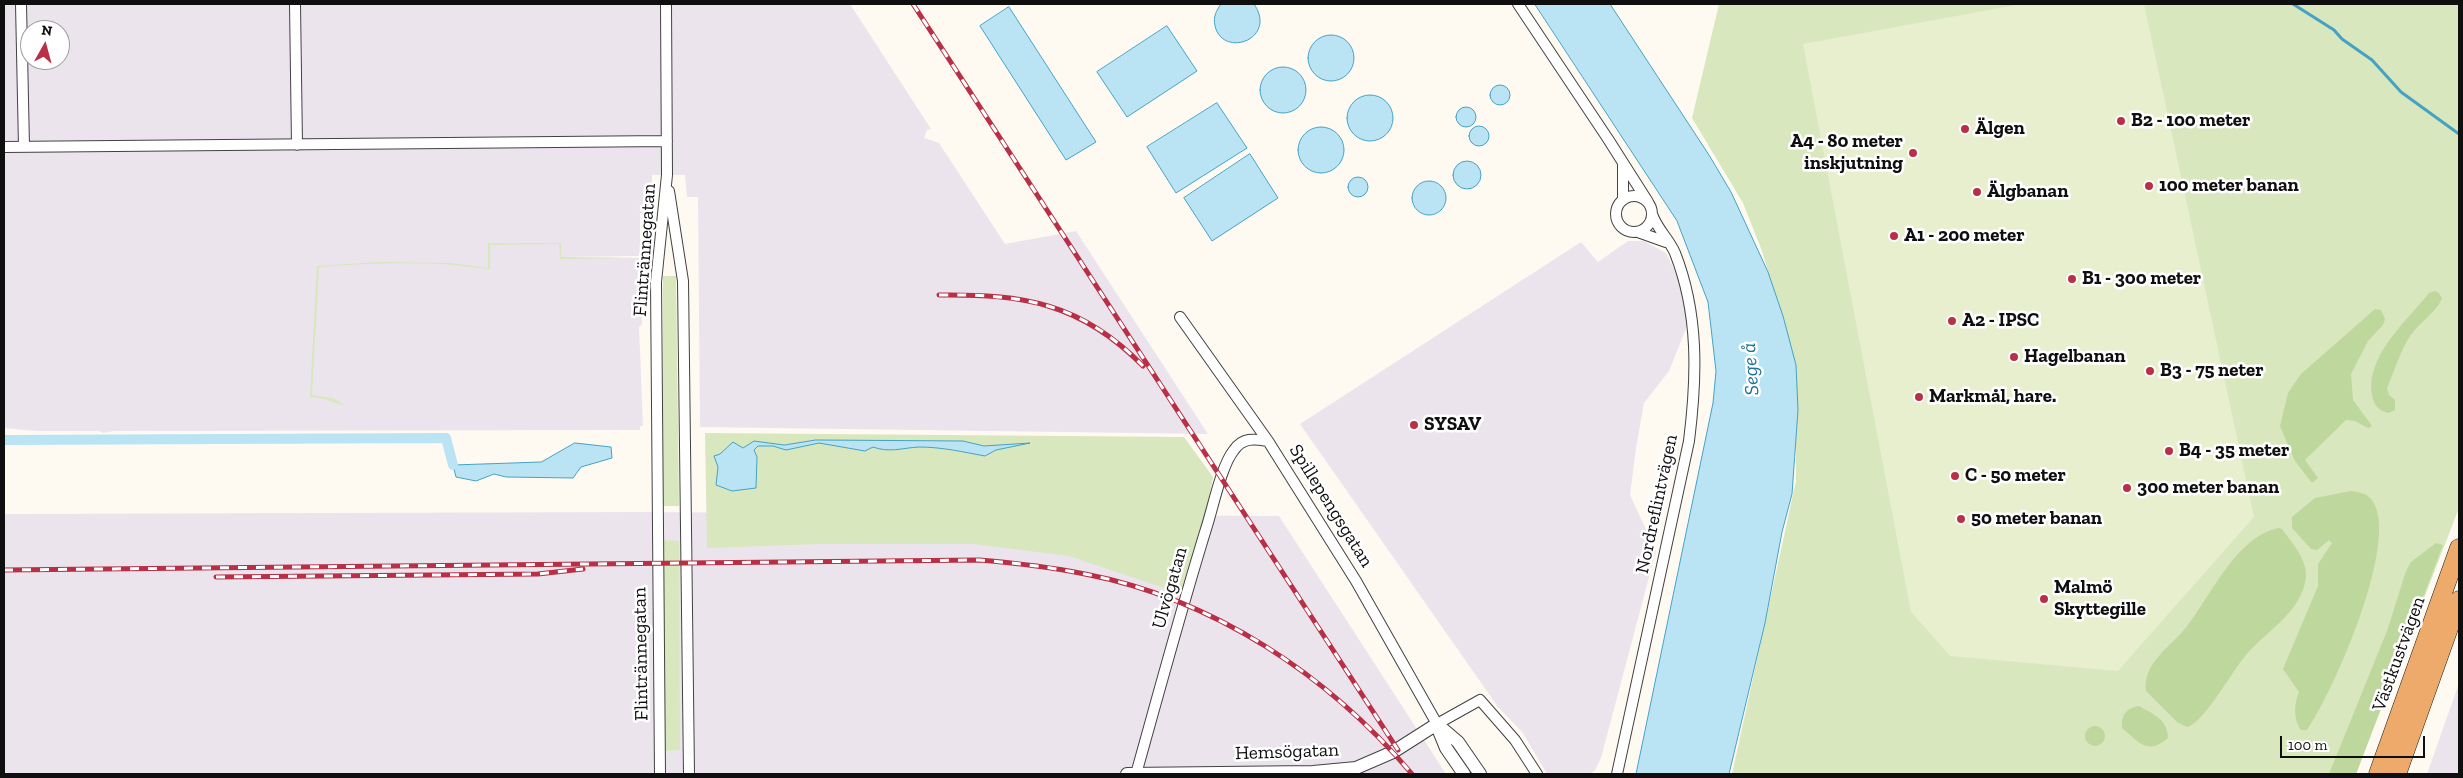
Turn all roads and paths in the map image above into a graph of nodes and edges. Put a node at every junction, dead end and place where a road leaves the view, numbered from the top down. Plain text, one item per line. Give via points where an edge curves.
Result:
1 (21, 4) edge
2 (295, 4) edge
3 (666, 4) edge
4 (1518, 4) edge
5 (667, 141) junction
6 (297, 145) junction
7 (24, 147) junction
8 (4, 148) edge
9 (1623, 163) junction
10 (667, 175) junction
11 (1623, 199) junction
12 (1648, 202) junction
13 (1652, 214) junction
14 (1638, 232) junction
15 (1667, 242) junction
16 (1180, 317) dead end
17 (1268, 441) junction
18 (2459, 548) edge
19 (2459, 600) edge
20 (1436, 724) junction
21 (660, 774) edge
22 (688, 774) edge
23 (1127, 774) edge
24 (1136, 774) edge
25 (1464, 774) edge
26 (1480, 774) edge
27 (1537, 774) edge
28 (1617, 774) edge
29 (2378, 774) edge
30 (2397, 774) edge

1 - 7 street
2 - 6 street
3 - 5 street
4 - 9 street
5 - 6 street
5 - 10 street
6 - 7 street
7 - 8 street
9 - 11 street
9 - 12 street
10 - 21 street, Flintrännegatan via 656,282
10 - 22 street, Flintrännegatan via 683,281
11 - 12 street via 1637,196
11 - 14 street via 1616,211 1618,223 1626,231
12 - 13 street
13 - 14 street via 1648,225
13 - 15 street, Nordreflintvägen
14 - 15 street
15 - 28 street, Nordreflintvägen via 1674,252 1687,298 1696,346 1696,388 1689,441
16 - 17 street, Spillepengsgatan
17 - 20 street, Spillepengsgatan via 1356,581
17 - 24 street, Ulvögatan via 1252,438 1241,442 1232,451 1183,604
18 - 29 highway, Västkustvägen
19 - 30 highway, Västkustvägen
20 - 24 street, Hemsögatan via 1393,752 1356,768 1313,772
20 - 25 street, Spillepengsgatan via 1446,748
20 - 26 street, Spillepengsgatan via 1458,742
20 - 27 street via 1480,700 1515,740
23 - 24 street, Hemsögatan

